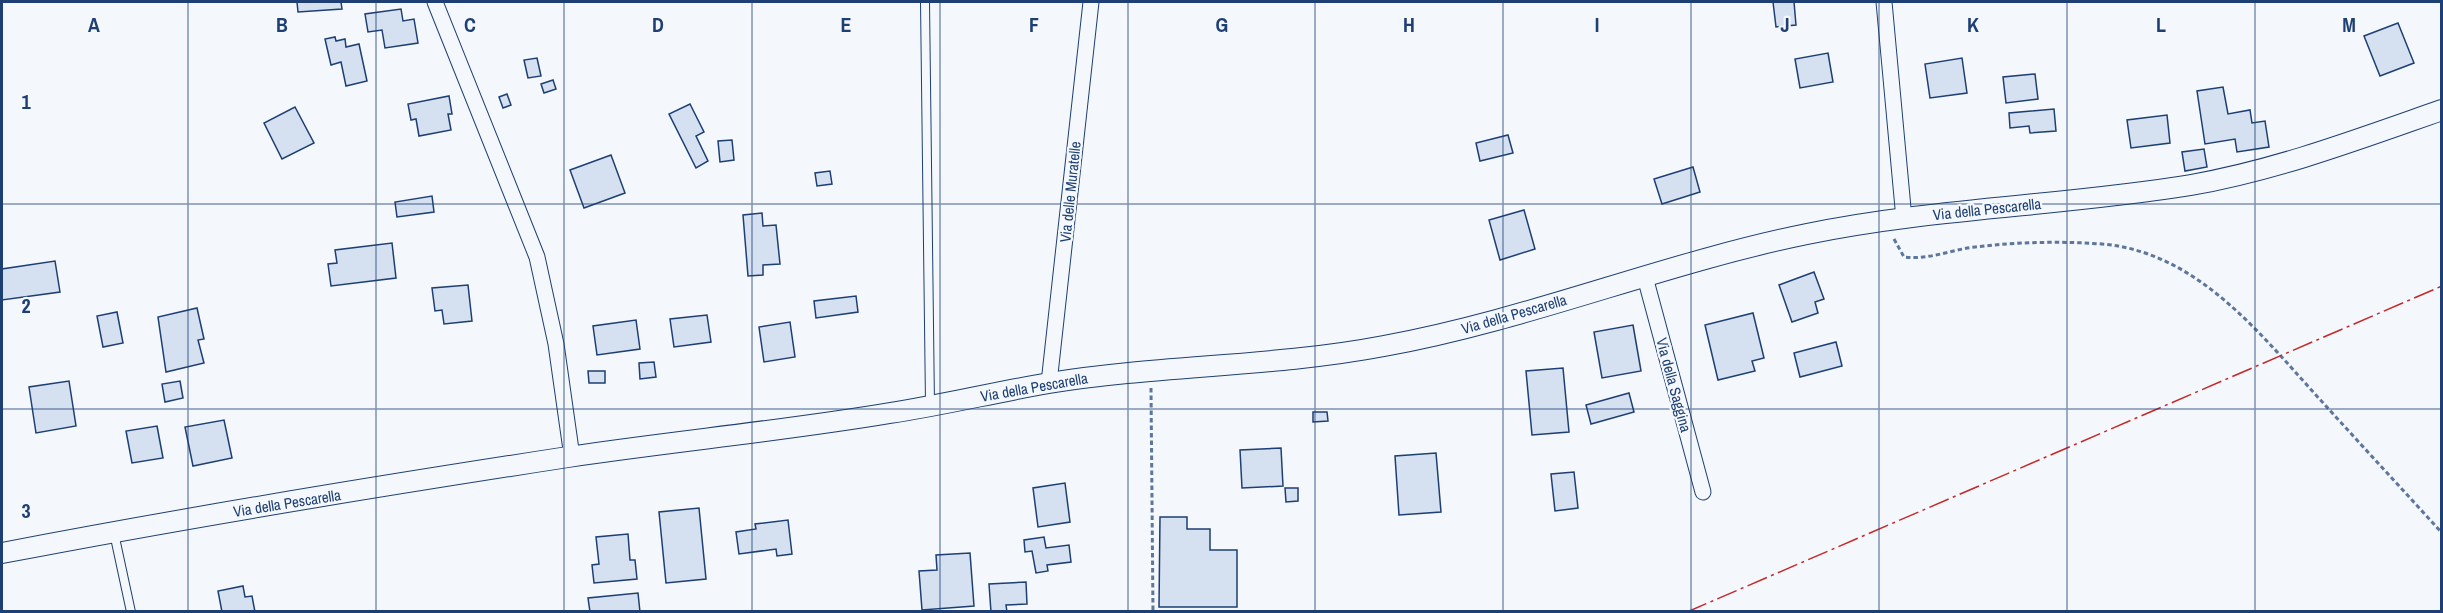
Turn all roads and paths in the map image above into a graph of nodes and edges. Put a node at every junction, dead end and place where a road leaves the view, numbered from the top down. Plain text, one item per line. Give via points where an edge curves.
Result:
1 (435, 2) edge
2 (925, 2) edge
3 (1091, 2) edge
4 (1884, 2) edge
5 (2442, 110) edge
6 (1904, 219) junction
7 (1884, 221) junction
8 (1645, 277) junction
9 (1151, 372) junction
10 (1049, 383) junction
11 (930, 406) junction
12 (572, 457) junction
13 (1703, 492) dead end
14 (113, 531) junction
15 (2442, 533) edge
16 (2, 553) edge
17 (131, 612) edge
18 (1153, 612) edge

1 - 12 street via 537,257 556,344
2 - 11 lane
3 - 10 street, Via delle Muratelle
4 - 6 street
5 - 6 street, Via della Pescarella via 2294,161 2216,180
6 - 7 street, Via della Pescarella
7 - 8 street, Via della Pescarella via 1787,238
7 - 15 path via 1904,257 1921,259 1972,247 2040,241 2105,244 2154,257 2188,274 2226,300
8 - 9 street, Via della Pescarella via 1389,346 1271,362
8 - 13 street, Via della Saggina
9 - 10 street, Via della Pescarella
9 - 18 path
10 - 11 street, Via della Pescarella
11 - 12 street, Via della Pescarella
12 - 14 street, Via della Pescarella
14 - 16 street, Via della Pescarella
14 - 17 lane

